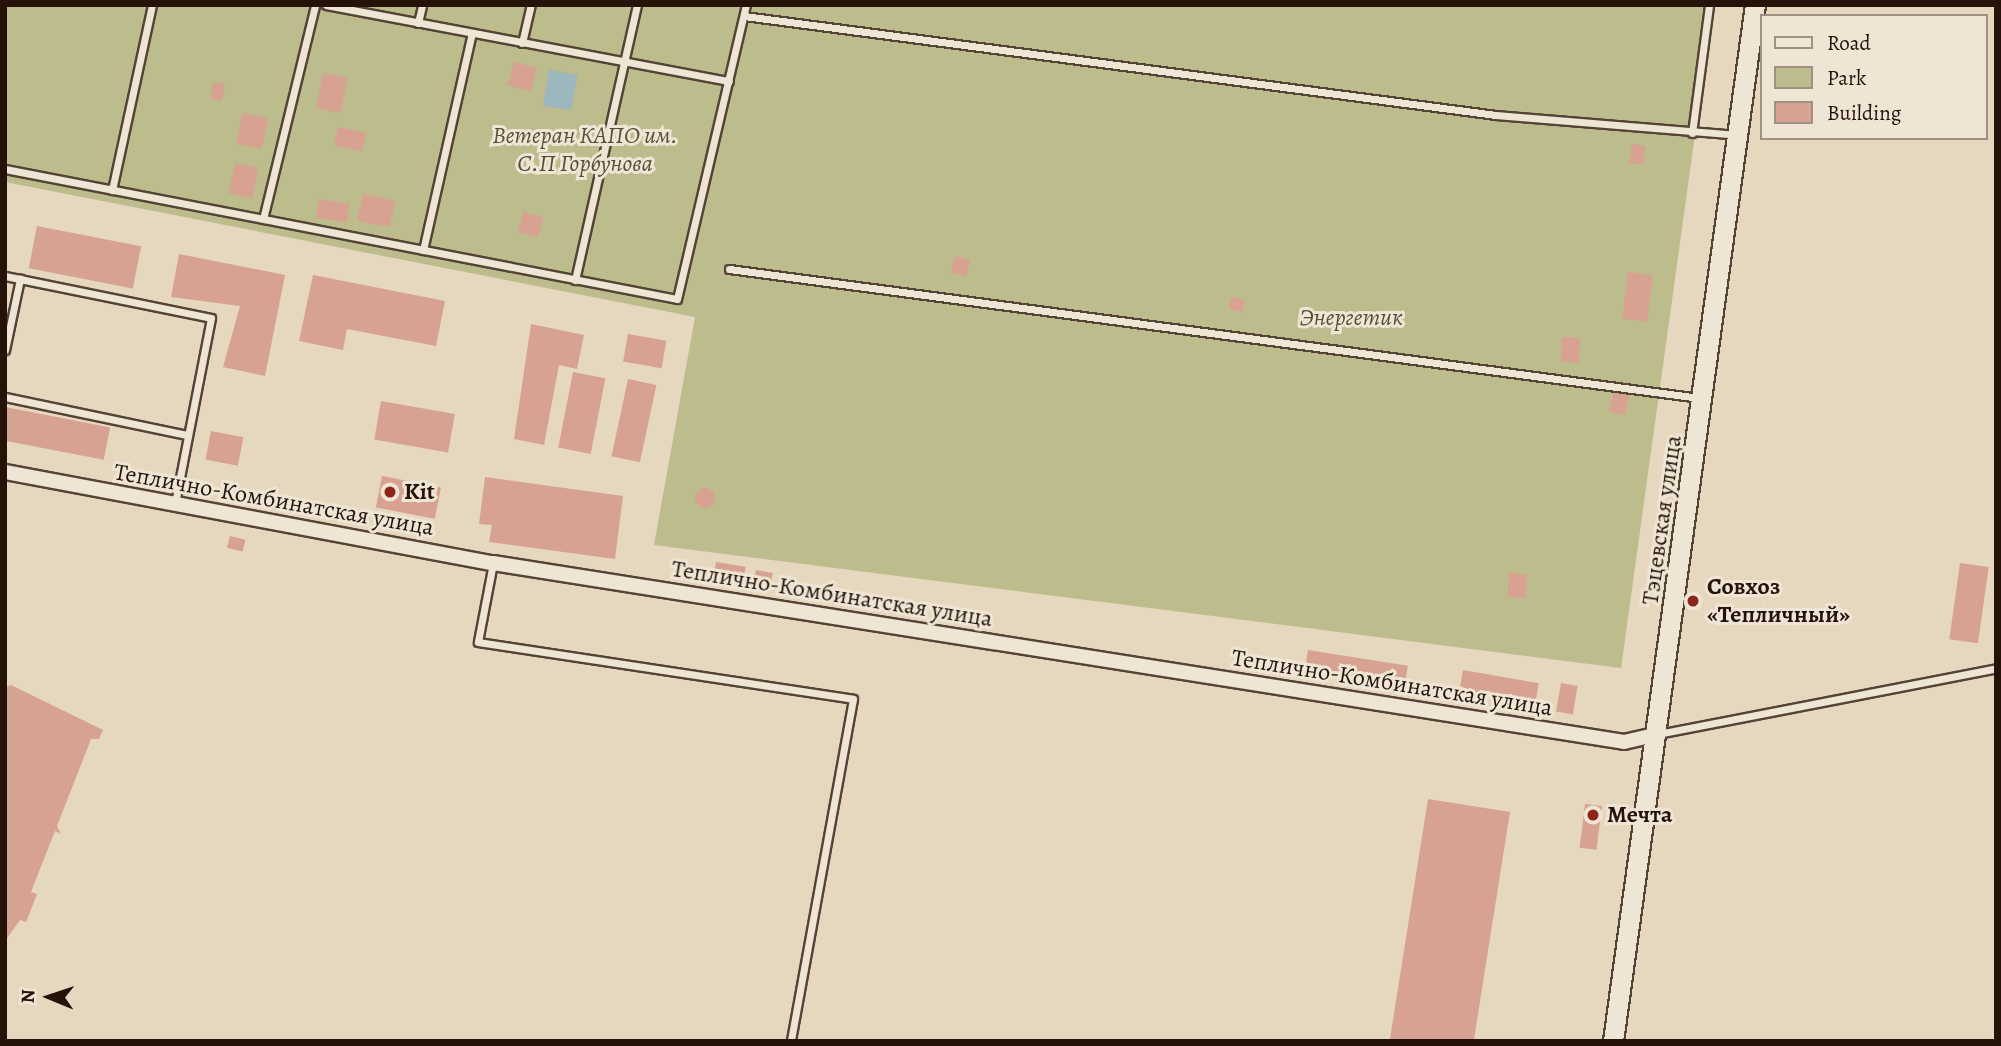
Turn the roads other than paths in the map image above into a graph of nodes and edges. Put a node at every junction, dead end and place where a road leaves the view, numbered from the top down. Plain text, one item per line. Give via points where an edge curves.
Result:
1 (152, 5) edge
2 (315, 5) edge
3 (326, 5) edge
4 (422, 5) edge
5 (531, 5) edge
6 (637, 5) edge
7 (746, 5) edge
8 (1709, 5) edge
9 (1755, 5) edge
10 (744, 16) junction
11 (418, 23) junction
12 (472, 33) junction
13 (522, 43) junction
14 (625, 62) junction
15 (729, 81) junction
16 (1692, 133) junction
17 (1737, 135) junction
18 (5, 169) edge
19 (112, 190) junction
20 (263, 219) junction
21 (423, 250) junction
22 (729, 270) dead end
23 (5, 276) edge
24 (20, 279) junction
25 (575, 280) junction
26 (5, 350) edge
27 (5, 397) edge
28 (1704, 399) junction
29 (187, 435) junction
30 (5, 472) edge
31 (174, 508) junction
32 (493, 563) junction
33 (1996, 668) edge
34 (1654, 735) junction
35 (791, 1041) edge
36 (1613, 1041) edge

1 - 19 lane
2 - 20 lane
3 - 11 lane
4 - 11 lane
5 - 13 lane
6 - 14 lane
7 - 10 lane
8 - 16 lane
9 - 17 main road, Тэцевская улица
10 - 15 lane
10 - 16 lane via 1496,115
11 - 12 lane
12 - 13 lane
12 - 21 lane
13 - 14 lane
14 - 15 lane
14 - 25 lane
15 - 25 lane via 677,299
16 - 17 lane
17 - 28 main road, Тэцевская улица
18 - 19 lane
19 - 20 lane
20 - 21 lane
21 - 25 lane
22 - 28 lane
23 - 24 lane
24 - 26 lane
24 - 29 lane via 211,318
27 - 29 lane
28 - 34 main road, Тэцевская улица
29 - 31 lane
30 - 31 street, Теплично-Комбинатская улица
31 - 32 street, Теплично-Комбинатская улица
32 - 34 street, Теплично-Комбинатская улица via 1624,743
32 - 35 lane via 478,642 853,699
33 - 34 lane
34 - 36 main road, Тэцевская улица

